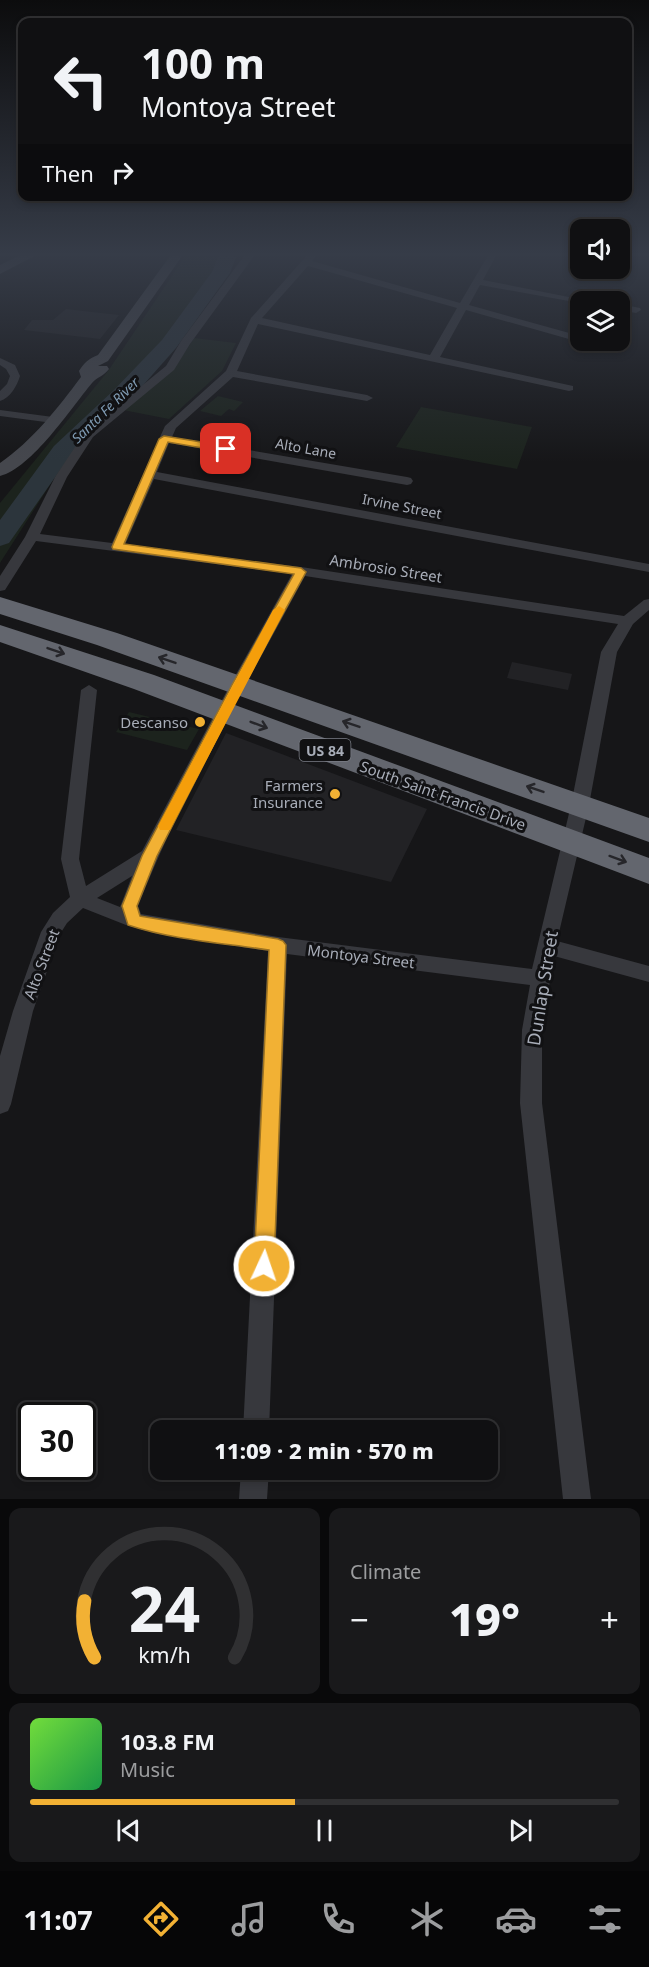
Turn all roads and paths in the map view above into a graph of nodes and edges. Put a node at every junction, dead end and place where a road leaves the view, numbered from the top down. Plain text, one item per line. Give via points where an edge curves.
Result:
1 (130, 322) edge
2 (200, 322) edge
3 (254, 322) edge
4 (264, 322) edge
5 (454, 322) edge
6 (517, 322) edge
7 (570, 336) edge
8 (434, 357) junction
9 (0, 361) edge
10 (231, 372) junction
11 (569, 388) dead end
12 (0, 398) edge
13 (367, 398) dead end
14 (0, 413) edge
15 (53, 420) junction
16 (164, 439) junction
17 (5, 467) edge
18 (149, 474) junction
19 (407, 481) dead end
20 (0, 485) edge
21 (32, 537) junction
22 (117, 547) junction
23 (649, 568) edge
24 (301, 572) junction
25 (0, 587) edge
26 (649, 603) edge
27 (0, 605) edge
28 (627, 621) junction
29 (0, 633) edge
30 (238, 685) junction
31 (89, 690) dead end
32 (225, 712) junction
33 (580, 805) junction
34 (649, 830) edge
35 (571, 842) junction
36 (149, 856) junction
37 (649, 870) edge
38 (80, 899) junction
39 (133, 920) junction
40 (278, 945) junction
41 (546, 946) junction
42 (649, 974) edge
43 (540, 978) junction
44 (0, 1104) edge
45 (256, 1420) edge
46 (255, 1480) edge
47 (254, 1499) edge
48 (577, 1499) edge

1 - 15 street via 104,358 106,363 99,373 89,377
2 - 21 street via 170,368 89,435 60,477
3 - 10 street
4 - 8 street
5 - 8 street
6 - 7 street
8 - 11 street
9 - 12 street via 11,367 15,376
10 - 13 street
10 - 16 street via 171,426
14 - 15 street
15 - 17 street
16 - 18 street
16 - 19 street, Alto Lane
17 - 20 street
18 - 22 street
18 - 23 street, Irvine Street
21 - 22 street, Ambrosio Street
21 - 25 street
22 - 24 street, Ambrosio Street
24 - 28 street, Ambrosio Street
24 - 30 street
26 - 28 street, Dunlap Street
30 -> 27 highway, US 84
28 - 33 street, Dunlap Street via 609,652
29 -> 32 highway, South Saint Francis Drive / US 84
30 - 32 street
33 -> 30 highway, US 84
31 - 38 street via 70,859
32 -> 35 highway, South Saint Francis Drive / US 84
32 - 36 street
33 - 34 highway, US 84
33 - 35 street, Dunlap Street
35 -> 37 highway, South Saint Francis Drive / US 84
35 - 41 street, Dunlap Street
36 - 38 street, Alto Street
36 - 39 street via 129,906
38 - 39 street, Montoya Street
38 - 44 street, Alto Street via 51,932 23,1011
39 - 40 street, Montoya Street
40 - 43 street, Montoya Street
40 - 45 street
41 - 42 street
41 - 43 street, Dunlap Street
43 - 48 street, Dunlap Street via 532,1030 531,1103
46 - 47 street

